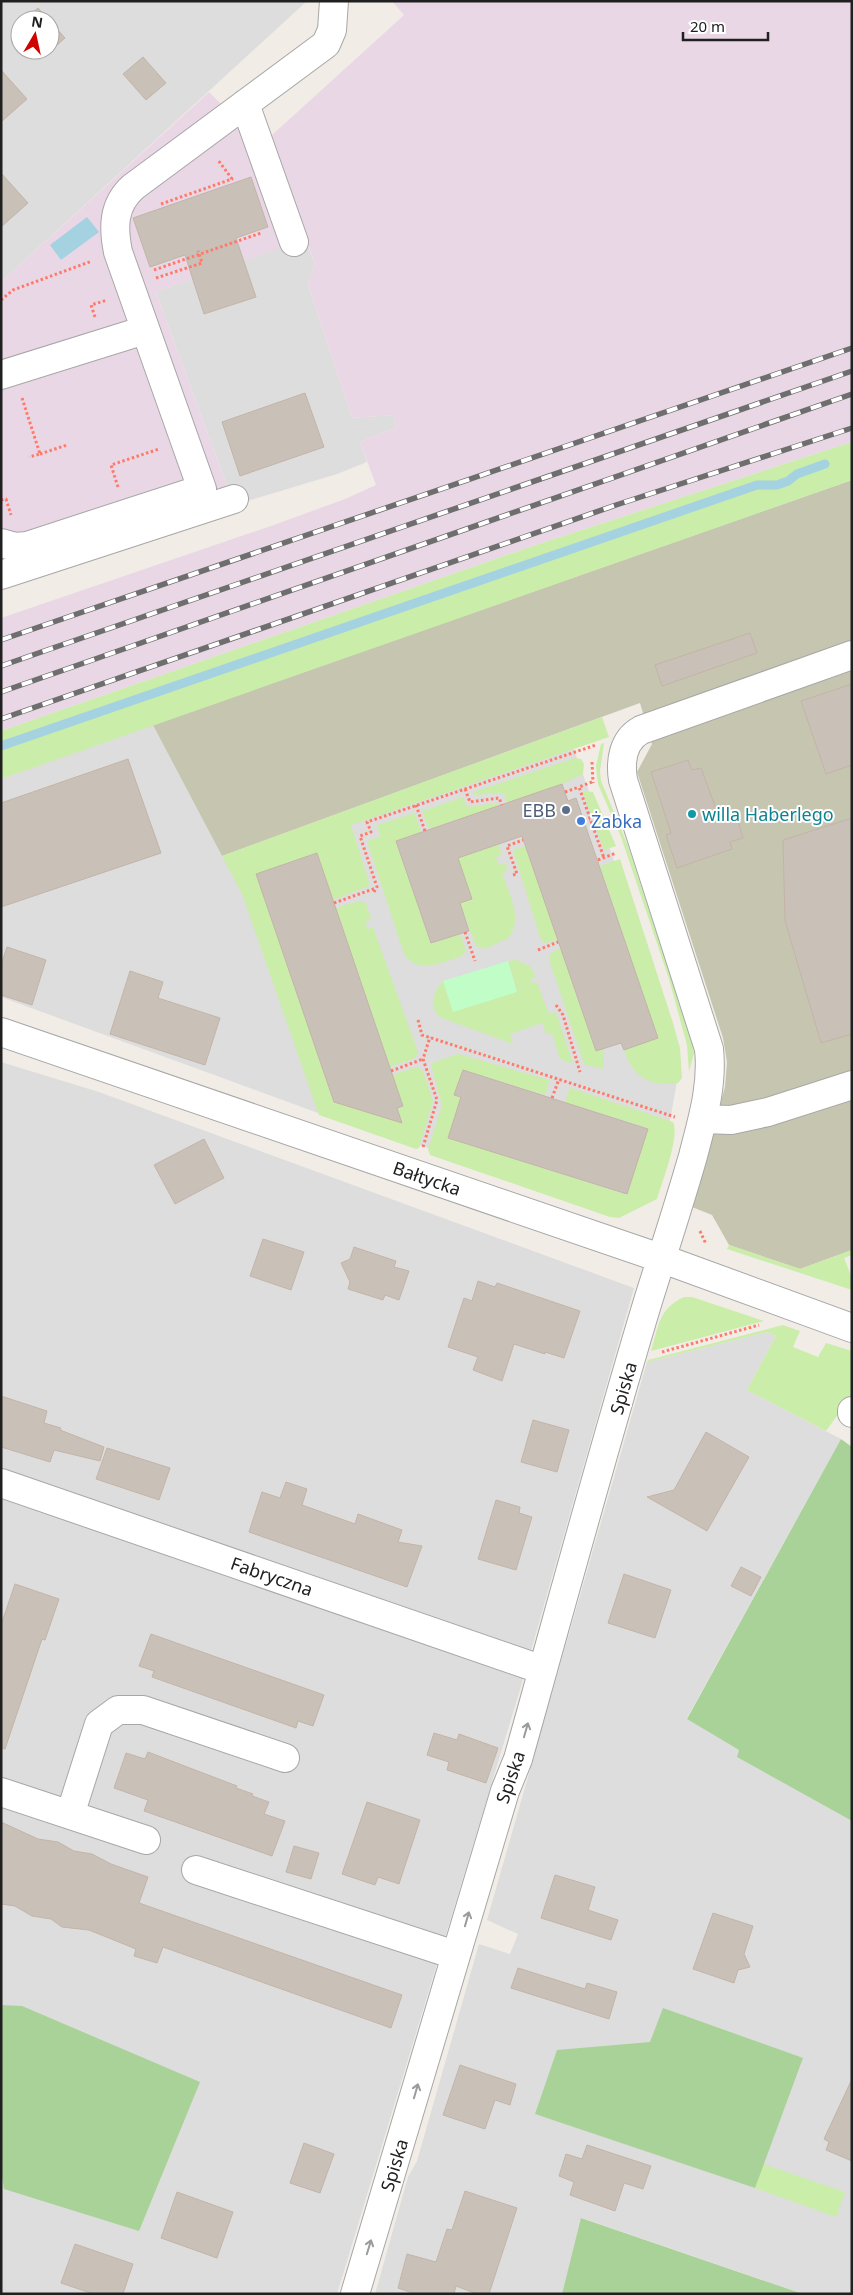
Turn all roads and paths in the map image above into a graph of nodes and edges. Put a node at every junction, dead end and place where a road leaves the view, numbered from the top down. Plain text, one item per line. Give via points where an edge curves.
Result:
1 (334, 1) edge
2 (245, 104) junction
3 (215, 156) dead end
4 (239, 177) dead end
5 (232, 179) junction
6 (159, 204) dead end
7 (263, 233) dead end
8 (294, 242) dead end
9 (121, 261) junction
10 (1, 300) edge
11 (107, 300) junction
12 (96, 322) dead end
13 (133, 334) junction
14 (7, 373) edge
15 (156, 440) dead end
16 (67, 445) dead end
17 (40, 454) junction
18 (29, 457) dead end
19 (234, 499) dead end
20 (1, 500) edge
21 (126, 514) junction
22 (7, 533) edge
23 (1, 575) edge
24 (852, 655) edge
25 (596, 745) dead end
26 (592, 782) dead end
27 (579, 787) junction
28 (465, 789) junction
29 (565, 792) dead end
30 (502, 805) dead end
31 (416, 806) junction
32 (590, 818) junction
33 (584, 820) dead end
34 (425, 831) dead end
35 (523, 840) dead end
36 (614, 854) dead end
37 (604, 858) junction
38 (598, 860) dead end
39 (513, 875) dead end
40 (377, 887) junction
41 (374, 892) dead end
42 (334, 903) dead end
43 (465, 932) dead end
44 (558, 942) dead end
45 (538, 950) dead end
46 (475, 961) dead end
47 (556, 1005) dead end
48 (418, 1020) dead end
49 (1, 1032) edge
50 (430, 1037) junction
51 (423, 1060) junction
52 (391, 1071) dead end
53 (580, 1072) dead end
54 (559, 1079) junction
55 (852, 1085) edge
56 (552, 1098) dead end
57 (691, 1121) junction
58 (422, 1149) dead end
59 (663, 1259) junction
60 (768, 1322) dead end
61 (852, 1328) edge
62 (654, 1354) dead end
63 (1, 1483) edge
64 (543, 1670) junction
65 (285, 1758) dead end
66 (1, 1792) edge
67 (70, 1815) junction
68 (146, 1840) dead end
69 (196, 1870) dead end
70 (455, 1956) junction
71 (356, 2294) edge

1 - 2 street via 332,30 326,44
2 - 8 street
2 - 9 street via 123,196 115,222
3 - 5 path
4 - 5 path
5 - 6 path
7 - 9 path via 144,274 140,264
9 - 10 path via 13,290
9 - 11 path via 100,277
9 - 13 street
11 - 12 path via 91,305
11 - 13 path
13 - 14 street
13 - 21 street via 202,489
14 - 17 path
15 - 21 path via 159,450 111,465
16 - 17 path
17 - 18 path
19 - 23 street
20 - 22 path via 6,499
21 - 22 street via 27,546 15,547
24 - 57 street, Spiska via 641,730 631,736 626,745 623,780 709,1049 710,1084
25 - 28 path
26 - 27 path
27 - 29 path
27 - 32 path
28 - 30 path via 470,802 499,798
28 - 31 path
31 - 34 path
31 - 40 path via 368,822 371,832 360,836
32 - 33 path
32 - 37 path
35 - 39 path via 506,846 516,874
36 - 37 path
37 - 38 path
40 - 41 path
40 - 42 path
43 - 46 path
44 - 45 path
47 - 53 path via 563,1015
48 - 50 path via 422,1035
49 - 59 street, Bałtycka
50 - 51 path
50 - 54 path
51 - 52 path
51 - 58 path via 437,1100
54 - 56 path
54 - 57 path
55 - 57 street via 768,1112 731,1120
57 - 59 street, Spiska
59 - 61 street, Bałtycka
59 - 64 street, Spiska
60 - 62 path
63 - 64 street, Fabryczna
70 -> 64 street, Spiska
65 - 67 street via 143,1710 118,1710 99,1724
66 - 67 street
67 - 68 street
69 - 70 street
71 -> 70 street, Spiska

